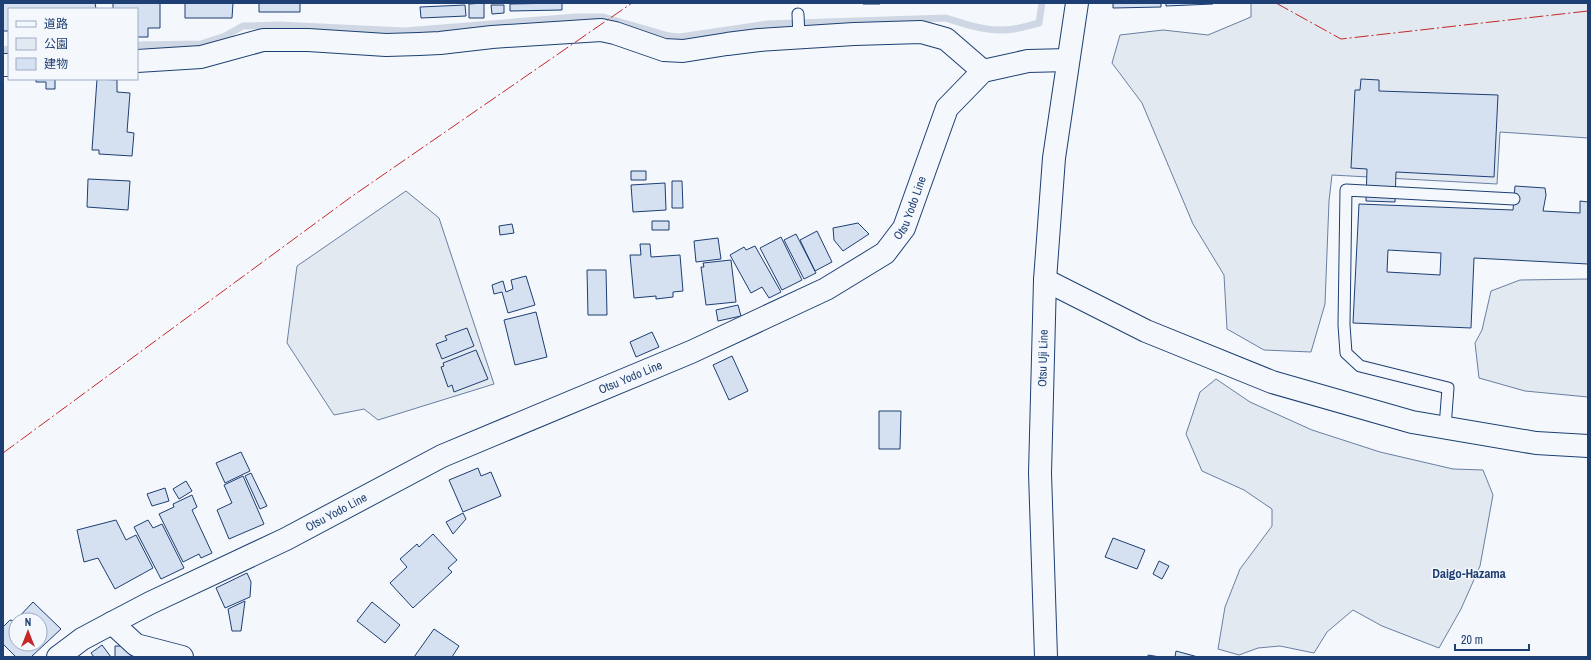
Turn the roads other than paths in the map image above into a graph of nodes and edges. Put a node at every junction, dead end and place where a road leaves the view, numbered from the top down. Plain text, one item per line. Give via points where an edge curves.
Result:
1 (1077, 3) edge
2 (798, 14) dead end
3 (799, 34) junction
4 (1068, 60) junction
5 (138, 61) edge
6 (983, 71) junction
7 (1514, 199) dead end
8 (1045, 280) junction
9 (1445, 427) junction
10 (1588, 446) edge
11 (112, 623) junction
12 (58, 657) edge
13 (182, 657) edge
14 (1046, 657) edge

1 - 4 main road
2 - 3 lane
3 - 5 main road via 683,51 664,50 601,30 499,36 440,43 373,44 264,40 201,57
3 - 6 main road via 921,32 946,39
4 - 6 main road via 1028,61
4 - 8 main road, Otsu Uji Line via 1054,158
6 - 11 main road, Otsu Yodo Line via 947,108 904,228 885,253 826,289 691,352 442,456 286,539
7 - 9 lane via 1346,190 1346,353 1360,366 1448,388
8 - 9 main road via 1146,331 1272,382 1412,422
8 - 14 main road, Otsu Uji Line via 1040,473
9 - 10 main road via 1536,443
11 - 12 main road, Otsu Yodo Line via 82,639
11 - 13 main road via 136,645

